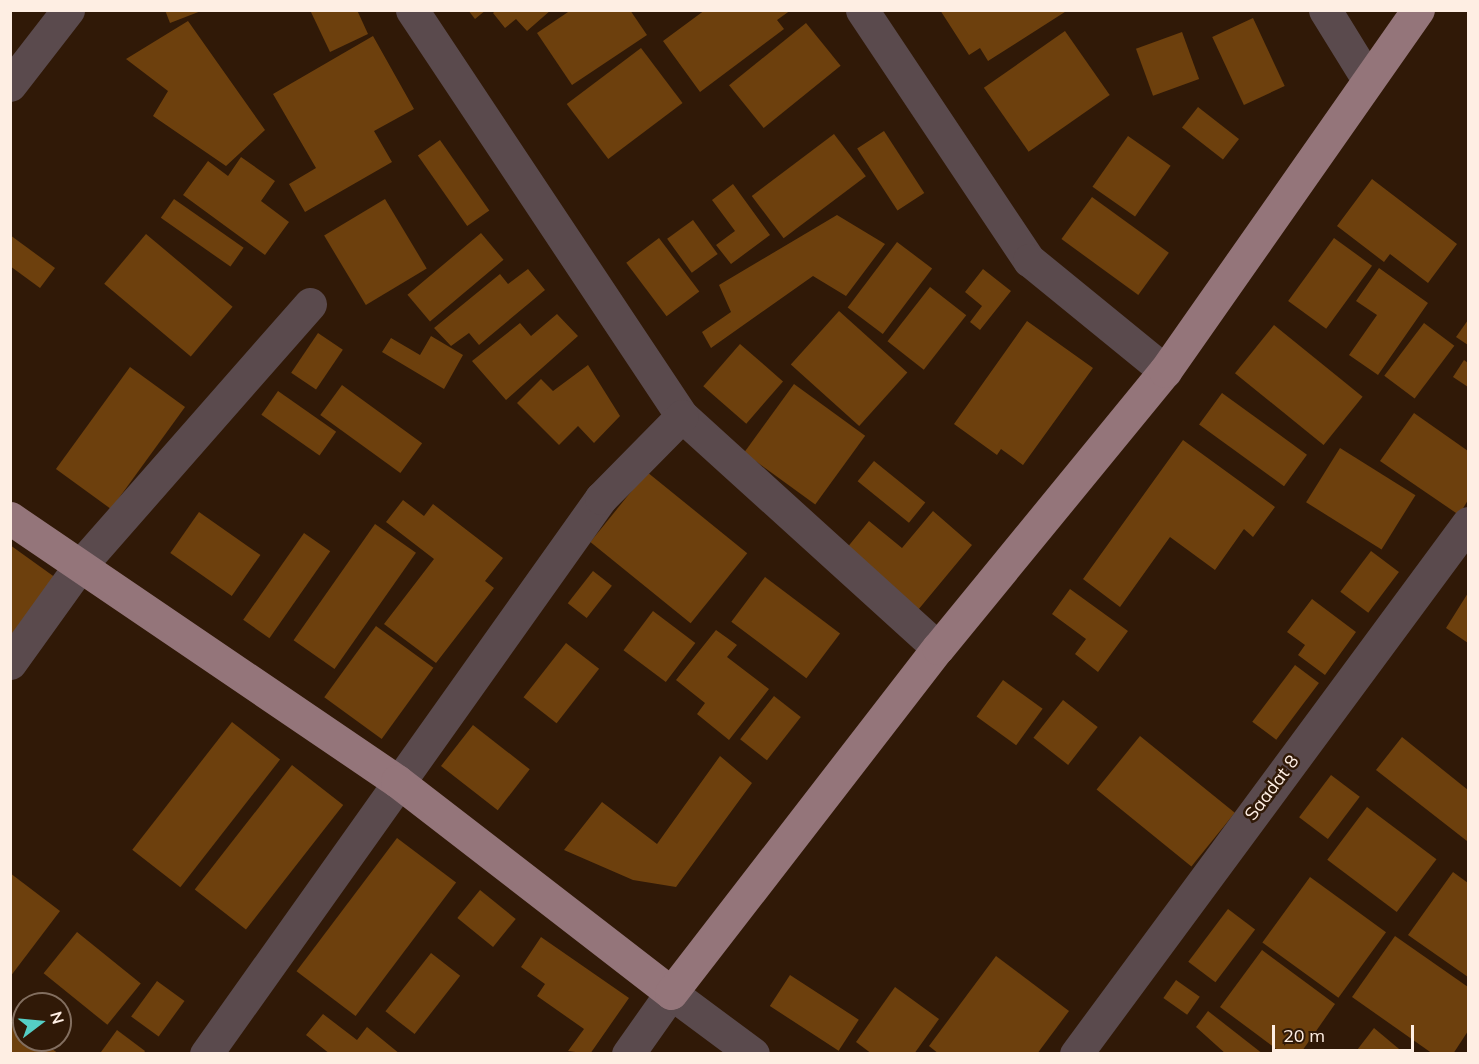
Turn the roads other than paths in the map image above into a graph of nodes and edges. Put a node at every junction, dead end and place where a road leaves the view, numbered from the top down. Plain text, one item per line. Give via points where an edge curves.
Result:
1 (68, 10) edge
2 (412, 10) edge
3 (861, 10) edge
4 (1325, 10) edge
5 (1418, 10) edge
6 (1367, 78) junction
7 (10, 85) edge
8 (310, 304) dead end
9 (1165, 371) junction
10 (682, 416) junction
11 (10, 518) edge
12 (1468, 523) edge
13 (79, 567) junction
14 (938, 648) junction
15 (10, 663) edge
16 (397, 781) junction
17 (671, 993) junction
18 (206, 1053) edge
19 (628, 1053) edge
20 (753, 1053) edge
21 (1076, 1053) edge

1 - 7 street
2 - 10 street
3 - 9 street via 1029,260
4 - 6 street
5 - 6 main road
6 - 9 main road
8 - 13 street
9 - 14 main road
10 - 14 street
10 - 16 street via 601,498
11 - 13 main road
12 - 21 street, Saadat 8
13 - 15 street
13 - 16 main road
14 - 17 main road
16 - 17 main road
16 - 18 street
17 - 19 street
17 - 20 street

